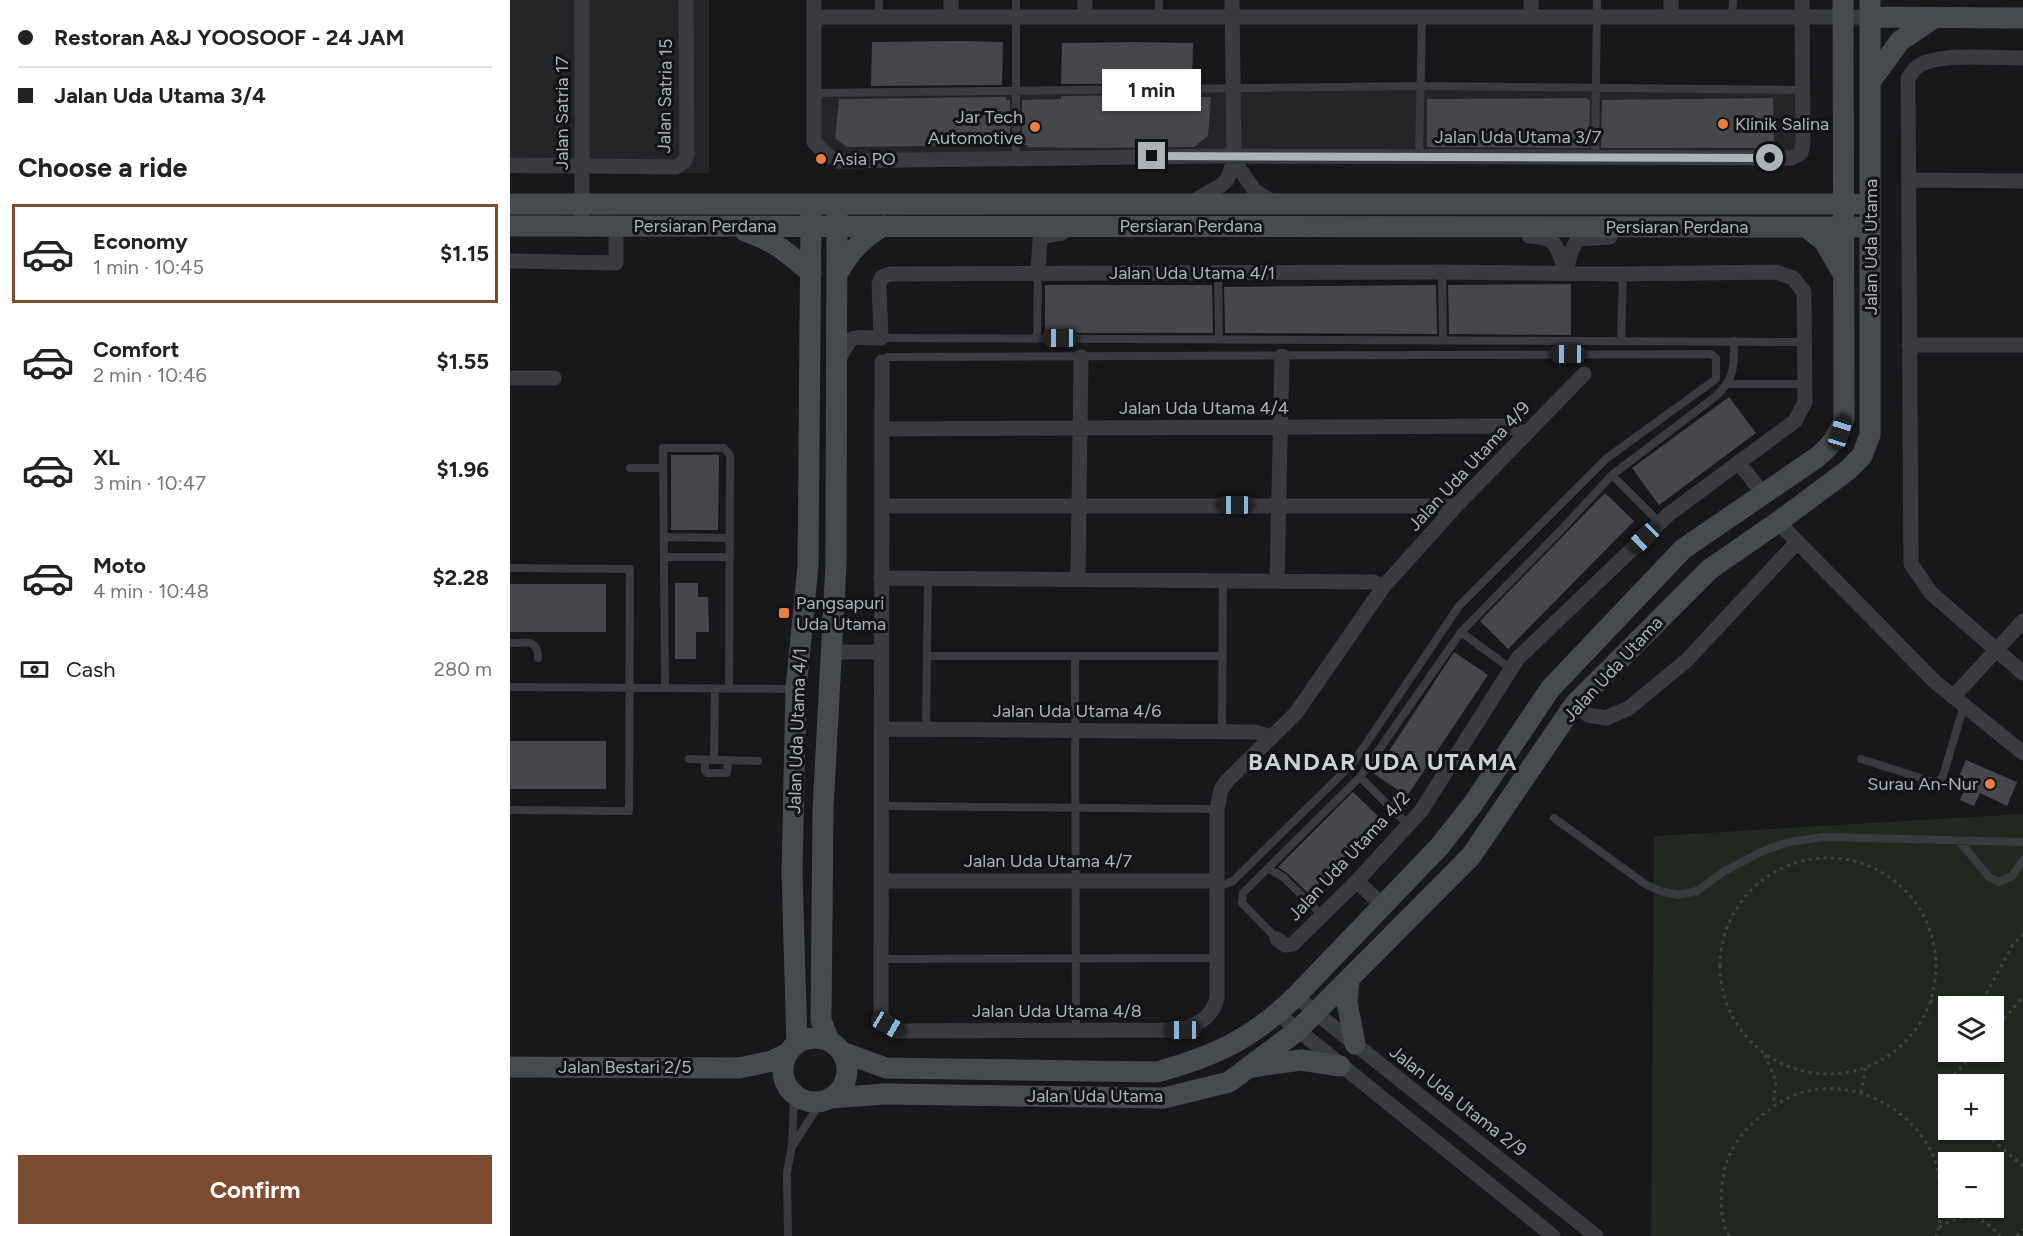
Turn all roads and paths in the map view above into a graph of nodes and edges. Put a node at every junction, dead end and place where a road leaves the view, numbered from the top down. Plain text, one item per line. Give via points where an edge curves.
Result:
1 (582, 0) edge
2 (686, 0) edge
3 (814, 0) edge
4 (879, 0) edge
5 (951, 0) edge
6 (1016, 0) edge
7 (1085, 0) edge
8 (1159, 0) edge
9 (1232, 0) edge
10 (1531, 0) edge
11 (1597, 0) edge
12 (1671, 0) edge
13 (1732, 0) edge
14 (1802, 0) edge
15 (1903, 0) edge
16 (1843, 8) edge
17 (1870, 8) edge
18 (814, 16) junction
19 (879, 16) junction
20 (951, 16) junction
21 (1016, 16) junction
22 (1085, 16) junction
23 (1159, 16) junction
24 (1232, 16) junction
25 (1422, 17) junction
26 (1531, 17) junction
27 (1597, 17) junction
28 (1671, 17) junction
29 (1732, 17) junction
30 (1802, 17) junction
31 (1934, 18) junction
32 (2023, 18) edge
33 (2023, 58) edge
34 (1870, 82) junction
35 (1420, 86) junction
36 (1233, 87) junction
37 (1596, 89) junction
38 (1016, 90) junction
39 (1803, 90) junction
40 (814, 93) junction
41 (1419, 156) junction
42 (1595, 157) junction
43 (1016, 158) junction
44 (1234, 158) junction
45 (1843, 158) junction
46 (510, 165) edge
47 (582, 166) junction
48 (1909, 180) junction
49 (2023, 181) edge
50 (510, 204) edge
51 (582, 204) junction
52 (811, 204) junction
53 (837, 204) junction
54 (1275, 204) junction
55 (1809, 204) junction
56 (1843, 204) junction
57 (1871, 204) junction
58 (1187, 205) junction
59 (510, 226) edge
60 (582, 226) junction
61 (616, 226) junction
62 (728, 226) junction
63 (811, 226) junction
64 (837, 226) junction
65 (883, 226) junction
66 (1098, 226) junction
67 (1445, 226) junction
68 (1674, 226) junction
69 (1806, 226) junction
70 (1843, 226) junction
71 (1871, 226) junction
72 (510, 261) edge
73 (1442, 272) junction
74 (811, 273) junction
75 (1038, 273) junction
76 (1218, 273) junction
77 (1566, 273) junction
78 (837, 274) junction
79 (1623, 274) junction
80 (1843, 276) junction
81 (881, 338) junction
82 (1037, 338) junction
83 (1219, 339) junction
84 (1443, 340) junction
85 (1622, 341) junction
86 (1734, 341) junction
87 (1804, 342) junction
88 (1910, 345) junction
89 (2023, 345) edge
90 (1282, 356) junction
91 (1081, 357) junction
92 (882, 362) joint
93 (836, 363) junction
94 (1584, 374) dead end
95 (510, 378) edge
96 (554, 378) dead end
97 (1728, 384) junction
98 (1805, 384) junction
99 (1280, 427) junction
100 (1081, 428) junction
101 (882, 429) junction
102 (1525, 433) junction
103 (1739, 462) junction
104 (630, 468) dead end
105 (663, 468) junction
106 (1612, 475) junction
107 (1763, 494) junction
108 (1279, 505) junction
109 (882, 506) junction
110 (1079, 506) junction
111 (1456, 506) junction
112 (1778, 522) junction
113 (1660, 523) junction
114 (664, 537) junction
115 (730, 538) junction
116 (1797, 542) junction
117 (664, 557) junction
118 (730, 558) junction
119 (510, 568) edge
120 (881, 578) junction
121 (928, 578) junction
122 (1078, 579) junction
123 (1223, 580) junction
124 (1277, 581) junction
125 (1384, 586) junction
126 (2023, 621) edge
127 (1461, 632) junction
128 (510, 643) edge
129 (1996, 650) junction
130 (830, 652) junction
131 (881, 652) junction
132 (927, 656) junction
133 (1075, 656) junction
134 (1223, 656) junction
135 (538, 658) dead end
136 (1511, 669) junction
137 (2023, 673) edge
138 (510, 687) edge
139 (630, 688) junction
140 (665, 688) junction
141 (715, 689) junction
142 (729, 689) junction
143 (796, 689) junction
144 (1959, 701) junction
145 (1574, 705) junction
146 (881, 729) junction
147 (926, 729) junction
148 (1075, 730) junction
149 (1222, 731) junction
150 (1271, 736) junction
151 (2023, 753) edge
152 (689, 759) dead end
153 (1862, 759) dead end
154 (705, 760) junction
155 (714, 760) junction
156 (728, 760) junction
157 (758, 760) dead end
158 (1360, 777) junction
159 (881, 806) junction
160 (1075, 808) junction
161 (1217, 809) junction
162 (510, 810) edge
163 (1554, 818) dead end
164 (1408, 825) junction
165 (1959, 841) junction
166 (2023, 842) edge
167 (2022, 862) edge
168 (1268, 868) junction
169 (881, 881) junction
170 (1075, 881) junction
171 (1357, 881) junction
172 (1216, 884) junction
173 (1382, 906) junction
174 (1322, 915) junction
175 (2023, 934) edge
176 (1277, 939) joint
177 (1075, 958) junction
178 (1216, 958) junction
179 (881, 959) junction
180 (1349, 979) junction
181 (1296, 996) junction
182 (2023, 997) edge
183 (1930, 1001) junction
184 (1316, 1013) junction
185 (1278, 1014) junction
186 (2004, 1019) edge
187 (1076, 1030) junction
188 (1297, 1031) junction
189 (1355, 1044) junction
190 (835, 1046) junction
191 (792, 1048) junction
192 (1764, 1053) junction
193 (1966, 1062) edge
194 (1867, 1065) junction
195 (1340, 1066) junction
196 (510, 1067) edge
197 (739, 1068) junction
198 (1247, 1068) junction
199 (1955, 1074) edge
200 (790, 1089) junction
201 (1861, 1093) junction
202 (826, 1100) junction
203 (1773, 1107) junction
204 (1993, 1140) edge
205 (792, 1146) junction
206 (2023, 1166) edge
207 (1939, 1227) junction
208 (2023, 1229) edge
209 (788, 1236) edge
210 (1553, 1236) edge
211 (1596, 1236) edge
212 (1729, 1236) edge
213 (1936, 1236) edge
214 (2000, 1236) edge
215 (2017, 1236) edge

1 - 47 street, Jalan Satria 17
2 - 47 street, Jalan Satria 15 via 684,162 676,167
3 - 18 street
4 - 19 lane
5 - 20 street
6 - 21 lane
7 - 22 street
8 - 23 lane
9 - 24 street
10 - 26 street
11 - 27 lane
12 - 28 street
13 - 29 lane
14 - 30 street
15 - 31 street
16 - 17 street
16 - 30 street
16 - 45 street, Jalan Uda Utama
17 - 31 street
17 - 34 street, Jalan Uda Utama
18 - 19 street
18 - 40 street
19 - 20 street
20 - 21 street
21 - 22 street
21 - 38 lane
22 - 23 street
23 - 24 street
24 - 25 street
24 - 36 street
25 - 26 street
25 - 35 lane
26 - 27 street
27 - 28 street
27 - 37 lane
28 - 29 street
29 - 30 street
30 - 39 street
31 - 32 street
31 - 34 street via 1900,41
33 - 48 street via 1948,58 1931,60 1916,68 1908,78
34 - 57 street, Jalan Uda Utama
35 - 36 lane
35 - 37 lane
35 - 41 lane
36 - 38 lane
36 - 44 street
37 - 39 lane
37 - 42 lane
38 - 40 lane
38 - 43 lane
39 - 42 street, Jalan Uda Utama 3/7 via 1803,143 1801,153 1792,158
40 - 43 street, Jalan Uda Utama 3/7 via 814,142 837,160
41 - 42 street, Jalan Uda Utama 3/7
41 - 44 street, Jalan Uda Utama 3/7
43 - 44 street, Jalan Uda Utama 3/7
44 - 54 street via 1255,191
44 - 58 street via 1227,180
45 - 55 street via 1836,178
45 - 56 street, Jalan Uda Utama
46 - 47 street
47 - 51 street, Jalan Satria 17
48 - 49 street
48 - 88 street
50 - 51 street, Persiaran Perdana
51 - 52 street, Persiaran Perdana
51 - 60 street, Jalan Satria 17
52 - 53 street, Persiaran Perdana
52 - 63 street, Jalan Uda Utama 4/1
53 - 58 street, Persiaran Perdana
53 - 64 street, Jalan Uda Utama 4/1
54 - 55 street, Persiaran Perdana
54 - 58 street, Persiaran Perdana
55 - 56 street, Persiaran Perdana
56 - 57 street, Persiaran Perdana
56 - 70 street, Jalan Uda Utama
57 - 71 street, Jalan Uda Utama
59 - 60 street, Persiaran Perdana
60 - 61 street, Persiaran Perdana
61 - 62 street, Persiaran Perdana
61 - 72 street via 616,263
62 - 63 street, Persiaran Perdana
62 - 74 street via 767,238
63 - 64 street, Persiaran Perdana
63 - 74 street, Jalan Uda Utama 4/1
64 - 65 street, Persiaran Perdana
64 - 78 street, Jalan Uda Utama 4/1
65 - 66 street, Persiaran Perdana
65 - 78 street via 863,238
66 - 67 street, Persiaran Perdana
66 - 75 street via 1045,236 1040,240
67 - 68 street, Persiaran Perdana
67 - 77 street via 1467,236 1546,237 1552,240
68 - 69 street, Persiaran Perdana
68 - 77 street via 1638,236 1579,239
69 - 70 street, Persiaran Perdana
69 - 80 street via 1824,241
70 - 71 street, Persiaran Perdana
70 - 80 street, Jalan Uda Utama
71 - 112 street, Jalan Uda Utama via 1870,435 1862,456 1848,470
73 - 76 street, Jalan Uda Utama 4/1
73 - 77 street, Jalan Uda Utama 4/1
73 - 84 lane
74 - 143 street, Jalan Uda Utama 4/1 via 808,566
75 - 76 street, Jalan Uda Utama 4/1
75 - 81 street, Jalan Uda Utama 4/1 via 886,274 879,284
75 - 82 lane
76 - 83 lane
77 - 79 street, Jalan Uda Utama 4/1
78 - 93 street, Jalan Uda Utama 4/1
79 - 85 lane
79 - 87 street, Jalan Uda Utama 4/2 via 1776,272 1794,278 1804,292
80 - 107 street, Jalan Uda Utama via 1844,420 1840,432 1816,458
81 - 82 lane
81 - 93 street via 852,338
82 - 83 lane
83 - 84 lane
84 - 85 lane
85 - 86 lane
86 - 87 lane
86 - 97 lane via 1734,367
87 - 98 street, Jalan Uda Utama 4/2
88 - 89 street
88 - 129 street via 1911,564 1931,593
90 - 91 lane
90 - 99 street
90 - 172 lane via 1711,354 1716,358 1716,379 1606,458 1459,606 1353,763 1233,880
91 - 92 lane via 887,357
91 - 100 street
92 - 101 street
93 - 130 street, Jalan Uda Utama 4/1 via 836,564
94 - 102 street, Jalan Uda Utama 4/9
95 - 96 street
97 - 98 lane
97 - 106 lane
98 - 103 street, Jalan Uda Utama 4/2 via 1805,402 1795,421
99 - 100 street, Jalan Uda Utama 4/4
99 - 102 street, Jalan Uda Utama 4/4 via 1508,426
99 - 108 street
100 - 101 street, Jalan Uda Utama 4/4
100 - 110 street
101 - 109 street
102 - 111 street, Jalan Uda Utama 4/9
103 - 107 street
103 - 113 street, Jalan Uda Utama 4/2
104 - 105 lane
105 - 114 lane
105 - 115 lane via 663,448 724,448 730,455
106 - 113 lane
106 - 127 lane
107 - 173 street, Jalan Uda Utama via 1683,549 1550,689 1473,804 1439,847
108 - 110 street
108 - 111 street
108 - 124 street
109 - 110 street
109 - 120 street
110 - 122 street
111 - 125 street, Jalan Uda Utama 4/9
112 - 116 street
112 - 145 street, Jalan Uda Utama via 1710,569
113 - 136 street, Jalan Uda Utama 4/2
114 - 115 lane
114 - 117 lane
115 - 118 lane
116 - 144 street via 1935,682
116 - 145 street via 1687,660 1629,708 1606,717 1588,715
117 - 118 lane
117 - 140 lane
118 - 142 lane
119 - 139 lane via 630,569
120 - 121 street
120 - 131 street
121 - 122 street
121 - 132 lane
122 - 123 street
123 - 124 street
123 - 134 lane
124 - 125 street via 1372,582
125 - 150 street, Jalan Uda Utama 4/9 via 1296,713
126 - 129 street
127 - 136 lane
127 - 158 lane
128 - 135 lane via 536,645
129 - 137 street
129 - 144 street
130 - 131 street
130 - 190 street, Jalan Uda Utama 4/1 via 823,810 821,1020
131 - 146 street
132 - 133 lane
132 - 147 lane
133 - 134 lane
133 - 148 lane
134 - 149 lane
136 - 164 street, Jalan Uda Utama 4/2 via 1421,811
138 - 139 lane
139 - 140 lane
139 - 162 lane via 629,811
140 - 141 lane
141 - 142 lane
141 - 155 lane
142 - 143 lane
143 - 191 street, Jalan Uda Utama 4/1
144 - 151 street
144 - 153 lane via 1939,781
145 - 180 street, Jalan Uda Utama via 1471,856
146 - 147 street, Jalan Uda Utama 4/6
146 - 159 street
147 - 148 street, Jalan Uda Utama 4/6
148 - 149 street, Jalan Uda Utama 4/6
148 - 160 lane
149 - 150 street, Jalan Uda Utama 4/6
150 - 161 street, Jalan Uda Utama 4/8 via 1227,781
152 - 154 lane
154 - 155 lane
154 - 156 lane via 705,771 727,773
155 - 156 lane
156 - 157 lane
158 - 164 lane
158 - 168 lane
159 - 160 lane
159 - 169 street
160 - 161 lane
160 - 170 lane
161 - 172 street, Jalan Uda Utama 4/8
163 - 165 lane via 1645,884 1678,895 1697,891 1723,872 1790,842 1824,837
164 - 171 street, Jalan Uda Utama 4/2
165 - 166 lane
165 - 167 lane via 1989,877 1999,882 2012,876
168 - 174 lane via 1283,877
168 - 176 lane via 1243,893 1242,903
169 - 170 street, Jalan Uda Utama 4/7
169 - 179 street
170 - 172 street, Jalan Uda Utama 4/7
170 - 177 lane
171 - 173 street
171 - 174 street, Jalan Uda Utama 4/2
172 - 178 street, Jalan Uda Utama 4/8
173 - 181 street, Jalan Uda Utama
174 - 176 street, Jalan Uda Utama 4/2 via 1293,944 1286,945
175 - 183 path via 2012,946 1985,996 1955,1005
177 - 178 lane
177 - 179 lane
177 - 187 lane
178 - 187 street, Jalan Uda Utama 4/8 via 1215,1007 1196,1025 1183,1030
179 - 187 street, Jalan Uda Utama 4/8 via 881,1014 888,1025 900,1031
180 - 184 street, Jalan Uda Utama
180 - 189 street via 1347,1002
181 - 184 street, Jalan Uda Utama 2/9
181 - 185 street, Jalan Uda Utama
182 - 186 path
183 - 192 path via 1937,968 1935,949 1919,906 1902,886 1861,862 1823,858 1801,861 1765,878 1747,893 1728,926 1720,960 1729,1009 1753,1045
183 - 194 path via 1919,1028 1900,1048
184 - 188 street, Jalan Uda Utama
184 - 189 street, Jalan Uda Utama 2/9
185 - 188 street
185 - 190 street, Jalan Uda Utama via 1238,1042 1195,1062 1157,1072 886,1068
188 - 195 street
188 - 198 street, Jalan Uda Utama
189 - 211 street, Jalan Uda Utama 2/9
190 - 191 street via 818,1038 807,1038
190 - 202 street via 846,1062 847,1072 839,1092
191 - 197 street, Jalan Bestari 2/5 via 772,1061
191 - 200 street via 783,1064
192 - 194 path via 1780,1062 1826,1073 1854,1071
192 - 203 path via 1776,1081
193 - 199 path
194 - 201 path
195 - 198 street via 1301,1060
195 - 210 street
196 - 197 street, Jalan Bestari 2/5
197 - 200 street, Jalan Bestari 2/5
198 - 202 street, Jalan Uda Utama via 1229,1082 1164,1098 885,1094
200 - 202 street via 802,1100
200 - 205 lane
201 - 203 path via 1834,1089 1804,1092
201 - 207 path via 1883,1102 1911,1122 1934,1157 1942,1208
202 - 205 lane
203 - 212 path via 1754,1121 1725,1165 1722,1212
204 - 206 path
205 - 209 lane via 787,1172
207 - 213 path
207 - 214 path via 1958,1217 1976,1217
208 - 215 path

